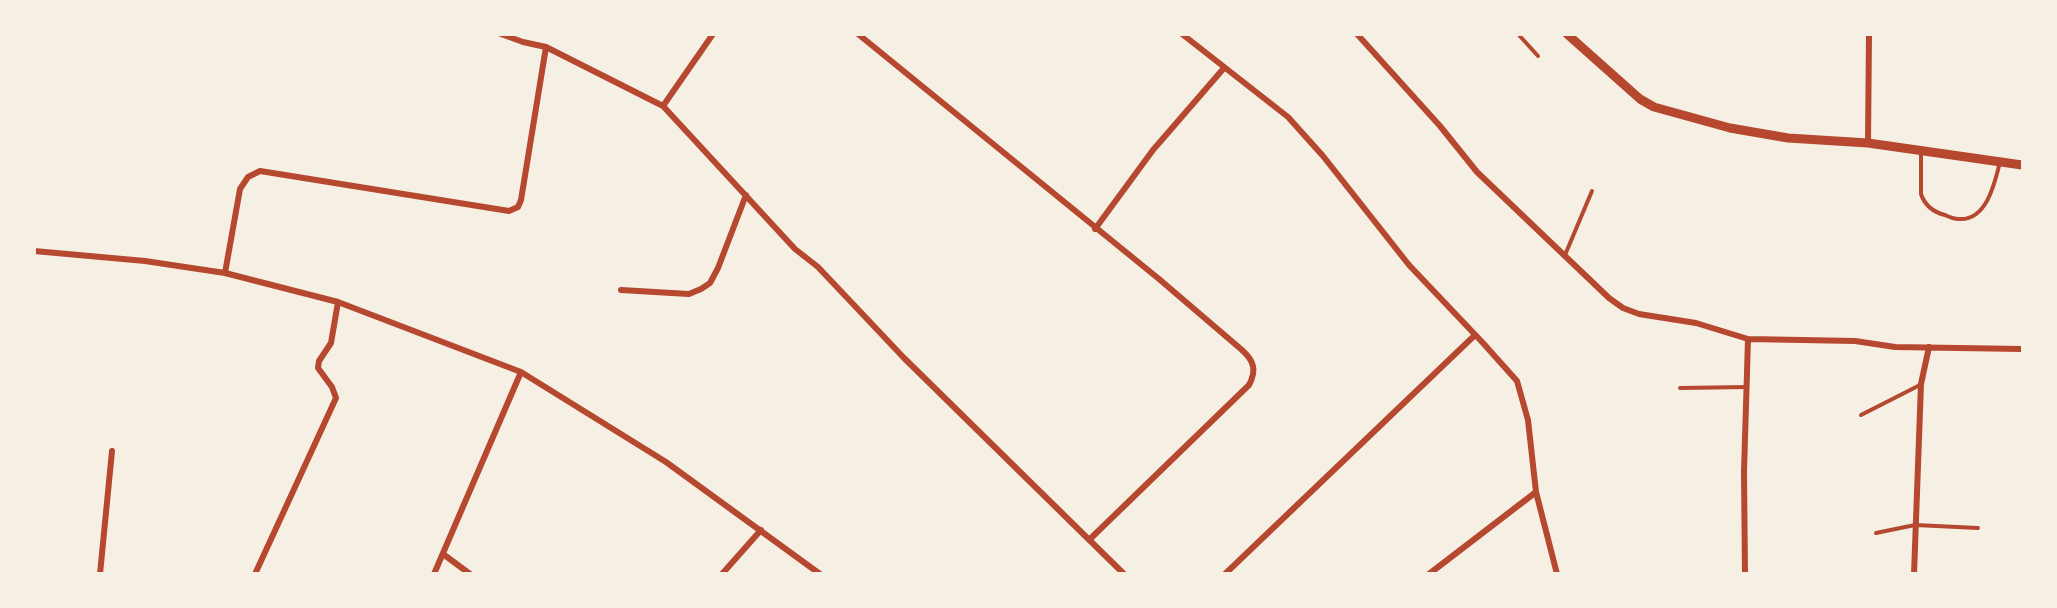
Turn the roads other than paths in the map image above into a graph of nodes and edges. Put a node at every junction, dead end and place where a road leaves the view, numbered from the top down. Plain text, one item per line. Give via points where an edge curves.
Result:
1 (501, 34) edge
2 (526, 34) edge
3 (713, 34) edge
4 (858, 34) edge
5 (1182, 34) edge
6 (1357, 34) edge
7 (1518, 34) edge
8 (1567, 34) edge
9 (1869, 34) edge
10 (523, 42) junction
11 (546, 47) junction
12 (1538, 56) dead end
13 (1224, 68) junction
14 (663, 106) junction
15 (1868, 143) junction
16 (1921, 150) junction
17 (2000, 161) junction
18 (2022, 165) edge
19 (1592, 191) dead end
20 (746, 195) junction
21 (1095, 229) junction
22 (34, 251) edge
23 (1564, 255) junction
24 (225, 273) junction
25 (621, 290) dead end
26 (338, 302) junction
27 (1475, 335) junction
28 (1748, 339) junction
29 (1929, 347) junction
30 (2022, 349) edge
31 (520, 372) junction
32 (1921, 384) junction
33 (1746, 387) junction
34 (1680, 388) dead end
35 (1861, 415) dead end
36 (112, 451) dead end
37 (1536, 492) junction
38 (1915, 525) junction
39 (1978, 528) dead end
40 (761, 530) junction
41 (1876, 533) dead end
42 (1089, 540) junction
43 (443, 554) junction
44 (100, 573) edge
45 (255, 573) edge
46 (434, 573) edge
47 (470, 573) edge
48 (722, 573) edge
49 (820, 573) edge
50 (1124, 573) edge
51 (1225, 573) edge
52 (1429, 573) edge
53 (1557, 573) edge
54 (1745, 573) edge
55 (1914, 573) edge

1 - 10 street
2 - 10 street
3 - 14 street
4 - 21 street
5 - 13 street
6 - 23 street via 1477,172
7 - 12 lane
8 - 15 street via 1623,85 1654,107 1730,128 1788,138
9 - 15 street
10 - 11 street
11 - 14 street
11 - 24 street via 518,207 509,211 260,171 248,177 240,189
13 - 21 street via 1153,150
13 - 27 street via 1288,117 1409,265
14 - 20 street
15 - 16 street
16 - 17 street
16 - 17 lane via 1923,200 1937,213 1959,219 1974,215 1990,198
17 - 18 street
19 - 23 lane
20 - 25 street via 718,268 701,290 689,294
20 - 42 street via 795,249 818,267 904,358
21 - 42 street via 1250,357 1254,375 1249,385
22 - 24 street
23 - 28 street via 1623,308 1696,323
24 - 26 street
26 - 31 street
26 - 45 street via 331,343 318,368 336,398
27 - 37 street via 1517,381 1528,420
27 - 51 street
28 - 29 street
28 - 33 street
29 - 30 street
29 - 32 street
31 - 40 street via 666,462
31 - 43 street
32 - 35 lane
32 - 38 street
33 - 34 lane
33 - 54 street
36 - 44 street
37 - 52 street
37 - 53 street
38 - 39 lane
38 - 41 lane
38 - 55 street
40 - 48 street
40 - 49 street
42 - 50 street
43 - 46 street
43 - 47 street

